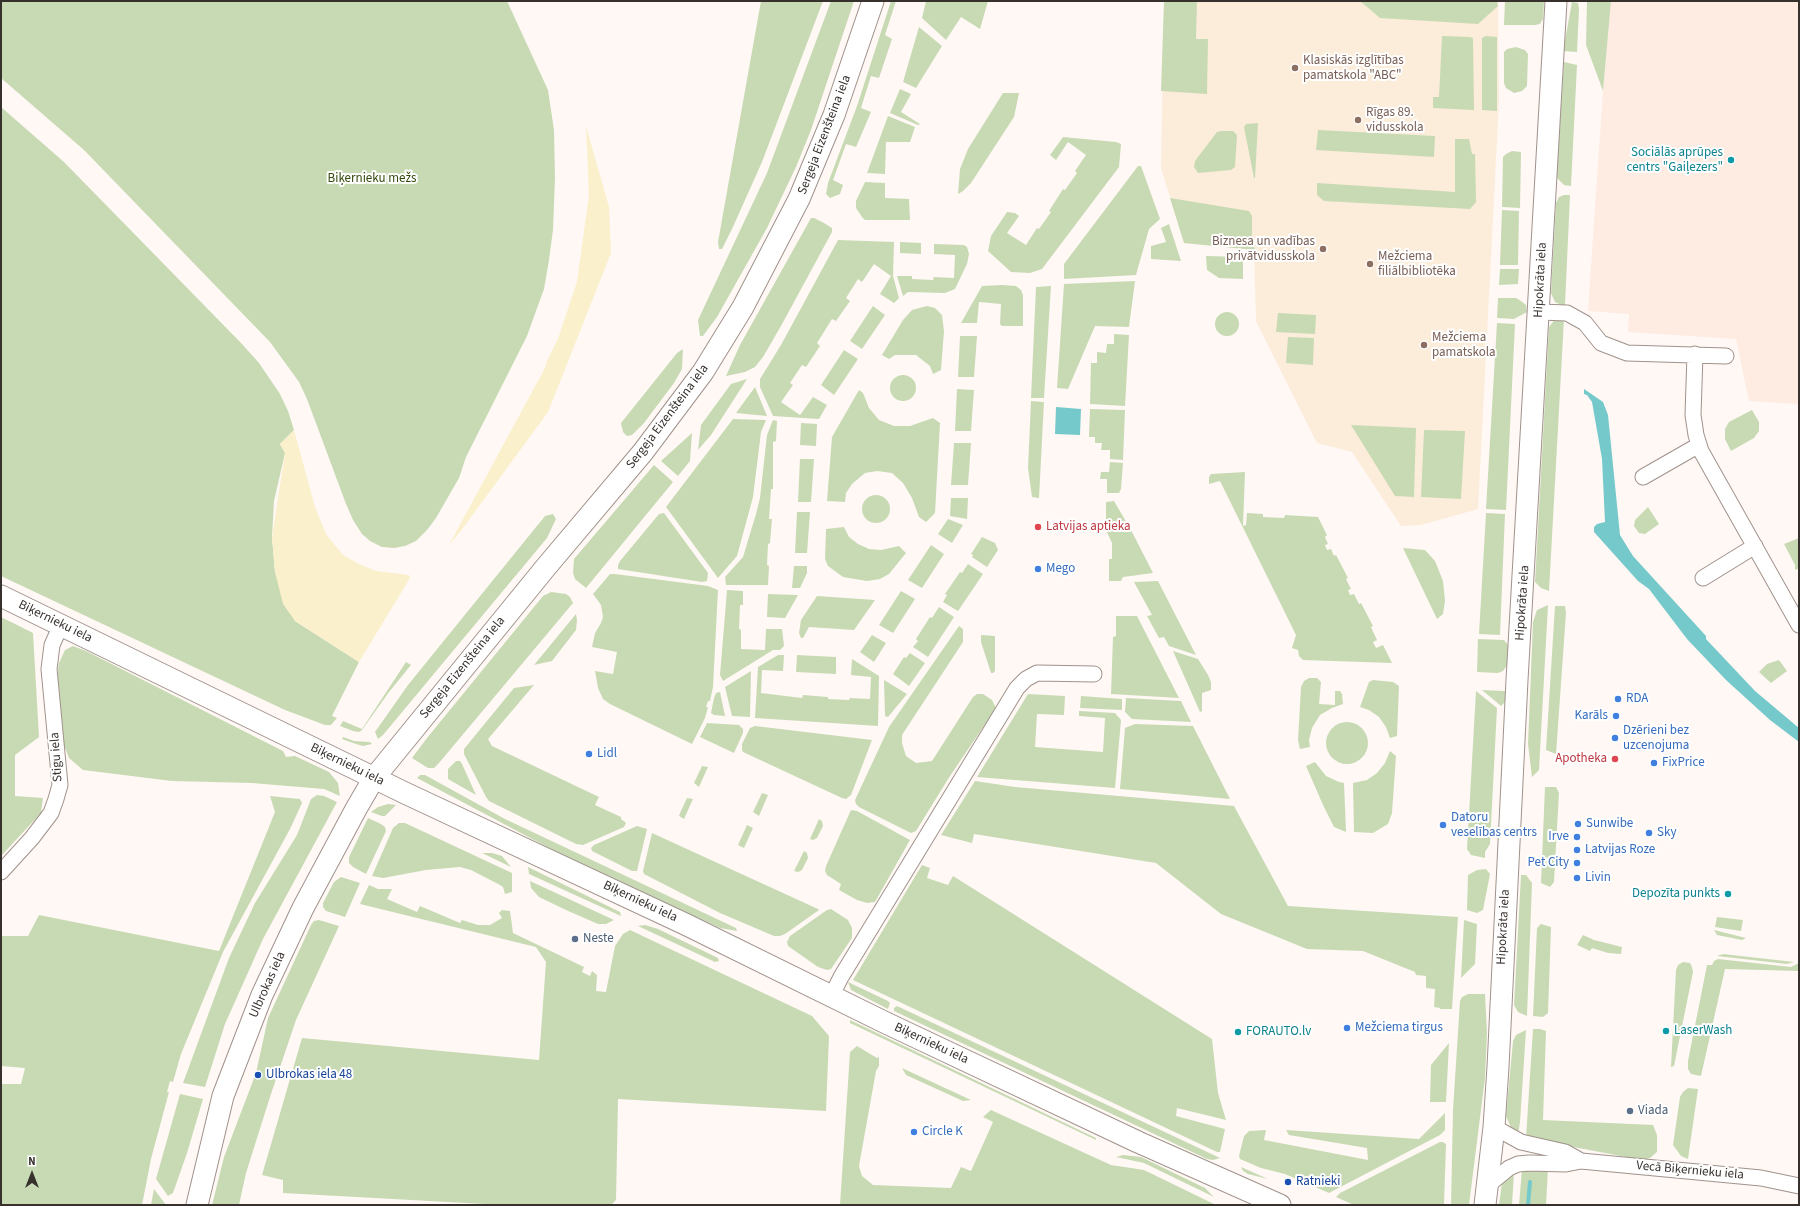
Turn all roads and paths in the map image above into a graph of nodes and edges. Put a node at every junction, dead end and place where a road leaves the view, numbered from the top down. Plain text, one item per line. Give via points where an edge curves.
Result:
1 (873, 1) edge
2 (1556, 1) edge
3 (1539, 312) junction
4 (1695, 354) junction
5 (1726, 356) dead end
6 (1699, 445) junction
7 (1643, 477) dead end
8 (1754, 546) junction
9 (1703, 578) dead end
10 (1, 596) edge
11 (61, 625) junction
12 (1799, 625) edge
13 (1094, 674) dead end
14 (374, 778) junction
15 (1, 872) edge
16 (831, 997) junction
17 (1494, 1127) junction
18 (1581, 1161) junction
19 (1799, 1186) edge
20 (1486, 1195) edge
21 (197, 1205) edge
22 (1280, 1205) edge

1 - 14 street, Sergeja Eizenšteina iela via 834,115 799,200 743,306 703,372 644,452 546,567
2 - 3 street, Hipokrāta iela
3 - 4 street via 1567,313 1585,324 1601,343 1627,353
3 - 17 street, Hipokrāta iela
4 - 5 street
4 - 6 street via 1694,415
6 - 7 street
6 - 8 street
8 - 9 street
8 - 12 street
10 - 11 street, Biķernieku iela
11 - 14 street, Biķernieku iela
11 - 15 street, Stigu iela via 52,645 49,669 60,785 51,813
13 - 16 street via 1037,673 1017,688
14 - 16 street, Biķernieku iela via 679,920
14 - 21 street, Ulbrokas iela via 303,908 262,995 224,1096
16 - 22 street, Biķernieku iela via 1138,1142
17 - 18 street, Vecā Biķernieku iela via 1521,1142 1565,1152
17 - 20 street, Hipokrāta iela
18 - 19 street, Vecā Biķernieku iela via 1761,1178
18 - 20 street, Vecā Biķernieku iela via 1566,1164 1518,1164 1509,1168

